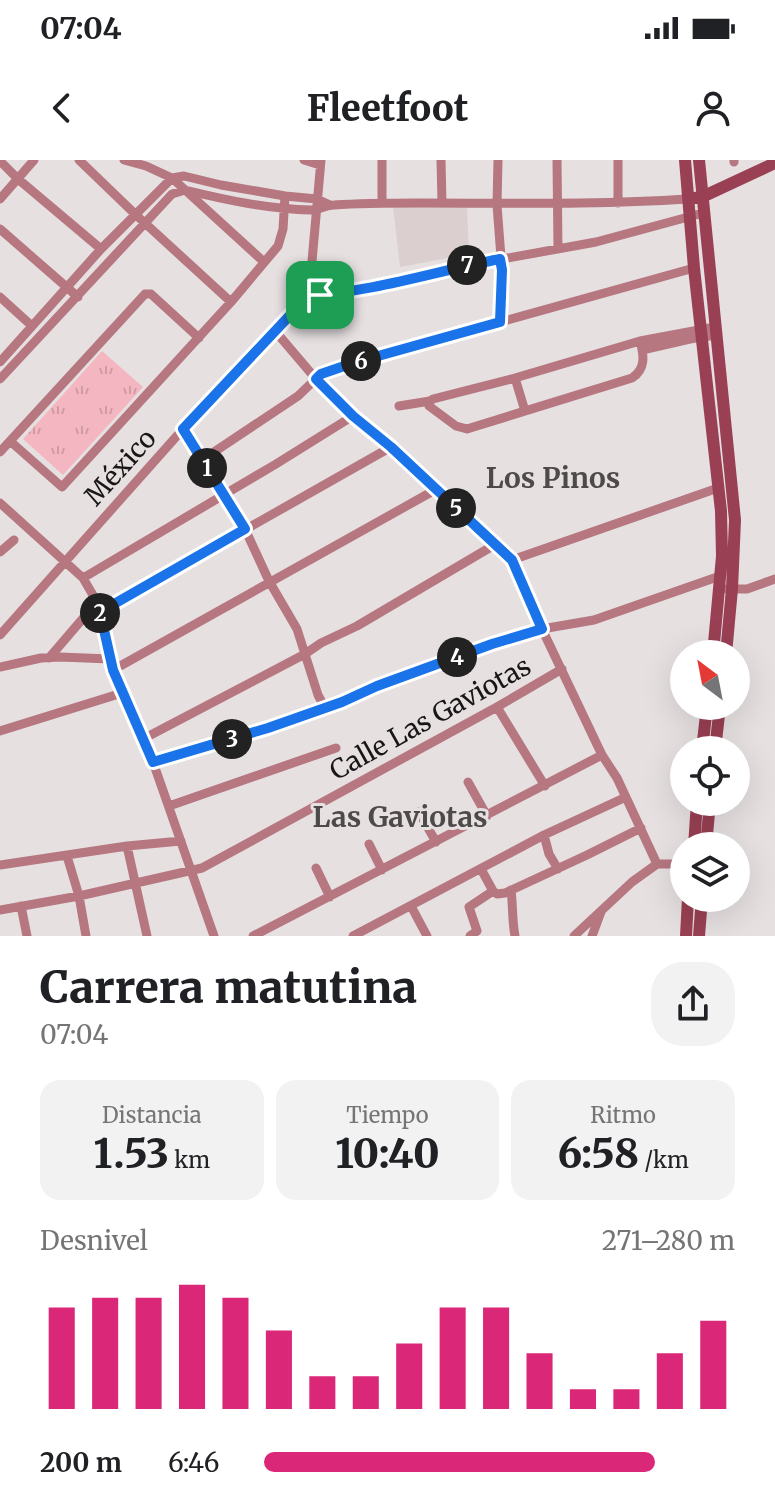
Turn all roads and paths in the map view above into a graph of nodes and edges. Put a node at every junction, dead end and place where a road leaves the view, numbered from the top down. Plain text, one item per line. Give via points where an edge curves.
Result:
1 (34, 160) edge
2 (79, 160) edge
3 (124, 160) edge
4 (304, 160) edge
5 (382, 160) edge
6 (441, 160) edge
7 (498, 160) edge
8 (557, 160) edge
9 (618, 160) edge
10 (685, 160) edge
11 (699, 160) edge
12 (0, 161) edge
13 (320, 162) edge
14 (775, 163) edge
15 (172, 178) junction
16 (18, 179) junction
17 (185, 190) junction
18 (285, 196) junction
19 (702, 197) junction
20 (0, 199) edge
21 (317, 199) junction
22 (687, 199) junction
23 (556, 202) junction
24 (382, 203) junction
25 (442, 203) junction
26 (618, 203) junction
27 (330, 205) junction
28 (497, 205) junction
29 (285, 208) junction
30 (316, 210) junction
31 (703, 213) junction
32 (135, 214) junction
33 (689, 216) junction
34 (144, 223) junction
35 (0, 229) edge
36 (101, 249) junction
37 (558, 249) junction
38 (500, 259) junction
39 (264, 262) junction
40 (694, 268) junction
41 (66, 287) junction
42 (309, 295) junction
43 (0, 297) edge
44 (78, 297) junction
45 (231, 302) junction
46 (500, 322) junction
47 (32, 326) junction
48 (715, 331) junction
49 (276, 332) junction
50 (702, 333) junction
51 (199, 338) junction
52 (641, 346) junction
53 (3, 365) edge
54 (515, 378) junction
55 (0, 379) edge
56 (316, 379) junction
57 (430, 401) junction
58 (399, 406) dead end
59 (525, 411) junction
60 (353, 416) junction
61 (183, 429) junction
62 (10, 441) junction
63 (391, 447) junction
64 (0, 452) edge
65 (202, 460) junction
66 (718, 488) junction
67 (435, 490) junction
68 (223, 494) junction
69 (0, 503) edge
70 (245, 529) junction
71 (14, 540) dead end
72 (496, 544) junction
73 (0, 552) edge
74 (512, 560) junction
75 (66, 562) junction
76 (83, 578) junction
77 (775, 579) edge
78 (269, 581) junction
79 (724, 585) junction
80 (98, 607) junction
81 (542, 629) junction
82 (0, 635) edge
83 (715, 640) edge
84 (726, 640) edge
85 (305, 654) junction
86 (49, 658) junction
87 (110, 659) junction
88 (0, 667) edge
89 (562, 669) junction
90 (113, 670) junction
91 (122, 693) junction
92 (497, 707) junction
93 (325, 708) junction
94 (0, 731) edge
95 (143, 739) junction
96 (336, 748) dead end
97 (602, 755) junction
98 (153, 762) junction
99 (468, 782) dead end
100 (545, 786) junction
101 (626, 797) junction
102 (169, 806) junction
103 (419, 812) dead end
104 (487, 816) junction
105 (641, 828) junction
106 (544, 835) junction
107 (181, 841) junction
108 (436, 842) junction
109 (369, 844) dead end
110 (127, 846) junction
111 (67, 856) junction
112 (657, 864) junction
113 (670, 864) edge
114 (0, 865) edge
115 (316, 868) dead end
116 (481, 869) junction
117 (558, 869) junction
118 (382, 870) junction
119 (191, 871) junction
120 (136, 882) junction
121 (511, 890) junction
122 (493, 891) junction
123 (79, 896) junction
124 (330, 897) junction
125 (21, 906) junction
126 (411, 906) junction
127 (602, 909) junction
128 (0, 910) edge
129 (687, 912) edge
130 (701, 912) edge
131 (474, 933) edge
132 (27, 936) edge
133 (86, 936) edge
134 (147, 936) edge
135 (214, 936) edge
136 (253, 936) edge
137 (353, 936) edge
138 (427, 936) edge
139 (515, 936) edge
140 (574, 936) edge
141 (592, 936) edge
142 (686, 936) edge
143 (699, 936) edge

1 - 16 street
2 - 32 street
3 - 15 street
4 - 13 street
5 - 24 street
6 - 25 street
7 - 28 street
8 - 23 street
9 - 26 street
10 - 22 main road
11 - 19 main road
12 - 16 street
13 - 21 street
14 - 19 main road
15 - 17 street
15 - 18 street
15 - 32 street
16 - 20 street
16 - 36 street
17 - 29 street
17 - 34 street via 172,194
17 - 39 street
18 - 21 street
18 - 29 street
19 - 22 main road
19 - 31 main road
21 - 27 street
21 - 30 street
22 - 26 street
22 - 33 main road
23 - 26 street
23 - 28 street
23 - 37 street
24 - 25 street
24 - 27 street
25 - 28 street
27 - 30 street
28 - 38 street
29 - 30 street
29 - 39 street via 282,238
30 - 42 street
31 - 33 street
31 - 48 main road
32 - 34 street
32 - 36 street
33 - 37 street
33 - 40 main road
34 - 44 street
34 - 45 street
35 - 41 street
36 - 41 street
37 - 38 street
38 - 42 street via 370,289
38 - 46 street
39 - 45 street
40 - 46 street
40 - 50 main road
41 - 44 street
41 - 47 street
42 - 49 street, México
43 - 47 street
44 - 53 street
45 - 51 street
46 - 56 street via 353,363
47 - 53 street
48 - 50 street
48 - 79 main road via 734,500 735,539
49 - 56 street
49 - 61 street, México
50 - 52 street
50 - 66 main road
51 - 62 street via 145,294
51 - 62 street via 62,487
52 - 54 street
52 - 59 street via 642,369 632,378
53 - 55 street
54 - 57 street
54 - 59 street
56 - 60 street
56 - 65 street
57 - 58 street
57 - 59 street via 431,408 461,429
60 - 63 street
60 - 68 street
61 - 65 street
61 - 75 street, México
62 - 64 street
63 - 67 street
63 - 70 street
65 - 68 street
66 - 74 street
66 - 79 main road
67 - 72 street
67 - 78 street
68 - 70 street
68 - 76 street
69 - 75 street
70 - 78 street
70 - 80 street
71 - 73 street
72 - 74 street
72 - 85 street
74 - 81 street
75 - 76 street
75 - 82 street, México
76 - 80 street
77 - 79 street via 747,589
78 - 85 street
78 - 90 street
79 - 81 street
79 - 83 main road
79 - 84 main road
80 - 86 street
80 - 87 street
81 - 89 street
81 - 93 street
85 - 93 street
85 - 95 street
86 - 87 street
86 - 88 street
87 - 90 street
89 - 92 street, Calle Las Gaviotas
89 - 97 street
90 - 91 street
91 - 94 street
91 - 95 street
92 - 100 street
92 - 119 street, Calle Las Gaviotas
93 - 98 street
95 - 98 street
96 - 102 street
97 - 100 street
97 - 101 street
98 - 102 street
99 - 104 street
100 - 104 street
101 - 105 street
101 - 106 street
102 - 107 street
103 - 108 street
104 - 108 street
105 - 112 street
105 - 117 street
106 - 116 street
106 - 117 street
107 - 110 street
107 - 119 street
108 - 118 street
109 - 118 street
110 - 111 street
110 - 120 street
111 - 114 street
111 - 123 street
112 - 113 street
112 - 127 street
115 - 124 street
116 - 122 street
116 - 126 street
117 - 121 street
118 - 124 street
119 - 120 street, Calle Las Gaviotas
119 - 135 street
120 - 123 street, Calle Las Gaviotas
120 - 134 street
121 - 122 street via 499,895
121 - 139 street
122 - 131 street via 469,907
123 - 125 street, Calle Las Gaviotas
123 - 133 street
124 - 136 street
125 - 128 street, Calle Las Gaviotas
125 - 132 street
126 - 137 street
126 - 138 street
127 - 140 street
127 - 141 street
129 - 142 main road
130 - 143 main road

